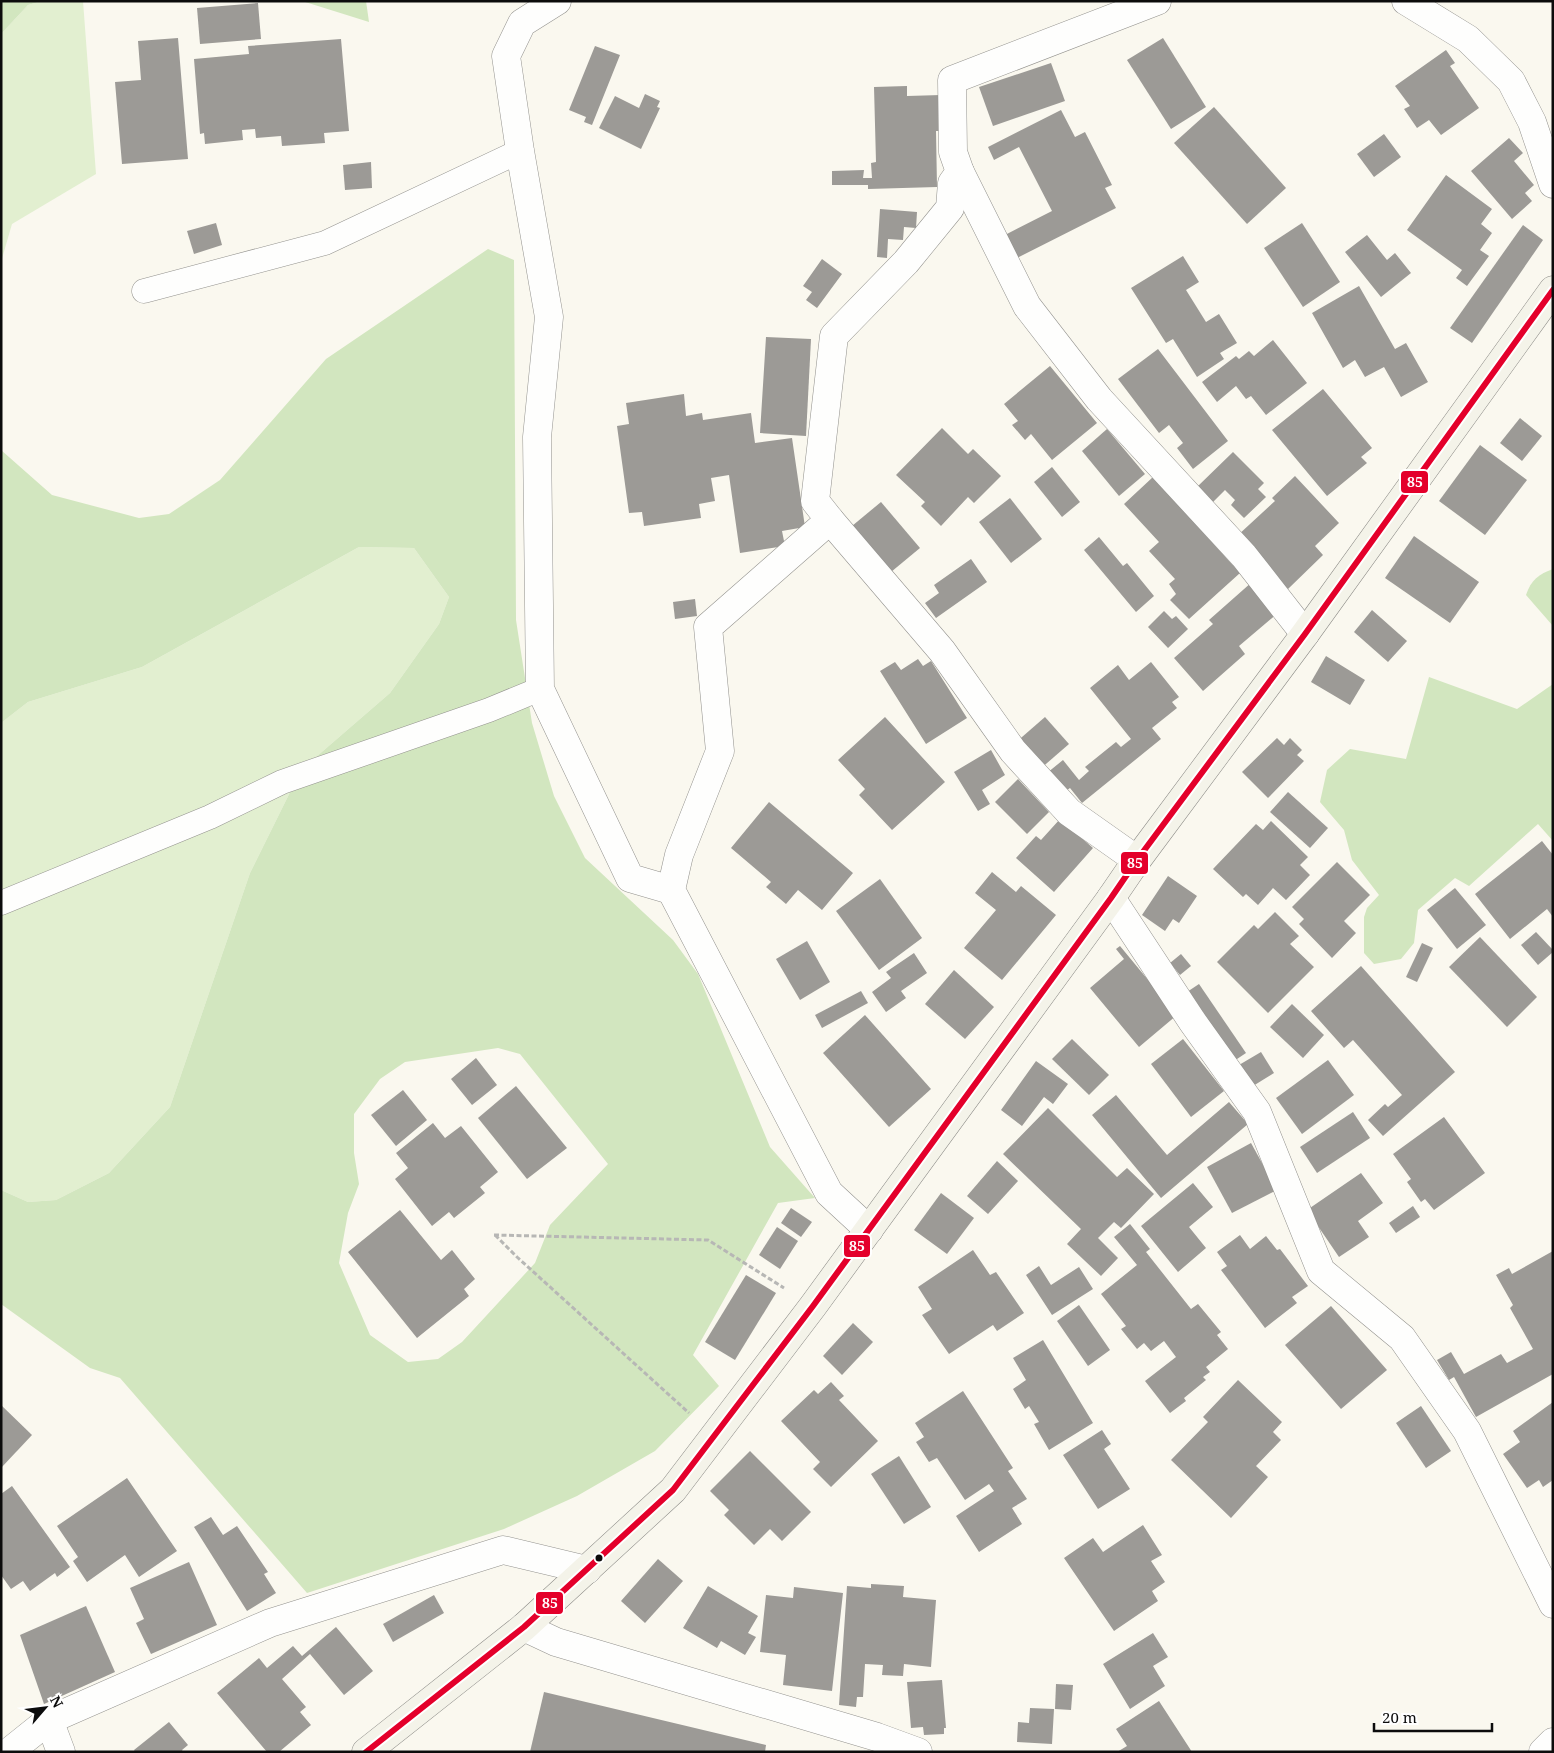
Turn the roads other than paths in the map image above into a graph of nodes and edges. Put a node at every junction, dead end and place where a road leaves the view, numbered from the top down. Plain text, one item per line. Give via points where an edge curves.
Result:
1 (556, 1) edge
2 (1157, 1) edge
3 (1406, 1) edge
4 (520, 151) junction
5 (960, 172) junction
6 (1553, 184) edge
7 (1553, 290) edge
8 (144, 291) dead end
9 (830, 520) junction
10 (1305, 634) junction
11 (540, 689) junction
12 (1136, 860) junction
13 (671, 890) junction
14 (1111, 898) junction
15 (1, 903) edge
16 (868, 1230) junction
17 (587, 1570) junction
18 (1553, 1604) edge
19 (524, 1627) junction
20 (49, 1720) junction
21 (1553, 1742) edge
22 (874, 1744) edge
23 (9, 1752) edge
24 (61, 1752) edge
25 (366, 1752) edge
26 (918, 1752) edge
27 (1543, 1752) edge

1 - 4 street via 522,23 506,56
2 - 5 street via 952,80 953,152
3 - 6 street via 1468,39 1511,81 1532,122
4 - 8 lane via 325,243
4 - 11 street via 549,318 537,437
5 - 9 street via 952,183 950,208 906,262 834,336 815,501
5 - 10 street via 1027,306 1099,399 1244,556
7 - 10 main road
9 - 12 street via 942,651 1013,751 1069,812
9 - 13 street via 708,627 720,751 679,855
10 - 12 main road
11 - 13 street via 630,878
11 - 15 lane via 282,782 210,818
12 - 14 main road
13 - 16 street via 829,1193
14 - 16 main road
14 - 18 street via 1257,1112 1321,1271 1402,1338 1456,1415
16 - 17 main road via 673,1490
17 - 19 main road
17 - 20 street via 503,1550 270,1623
19 - 22 street via 556,1642
19 - 25 main road
20 - 23 street
20 - 24 street
21 - 27 street
22 - 26 street

